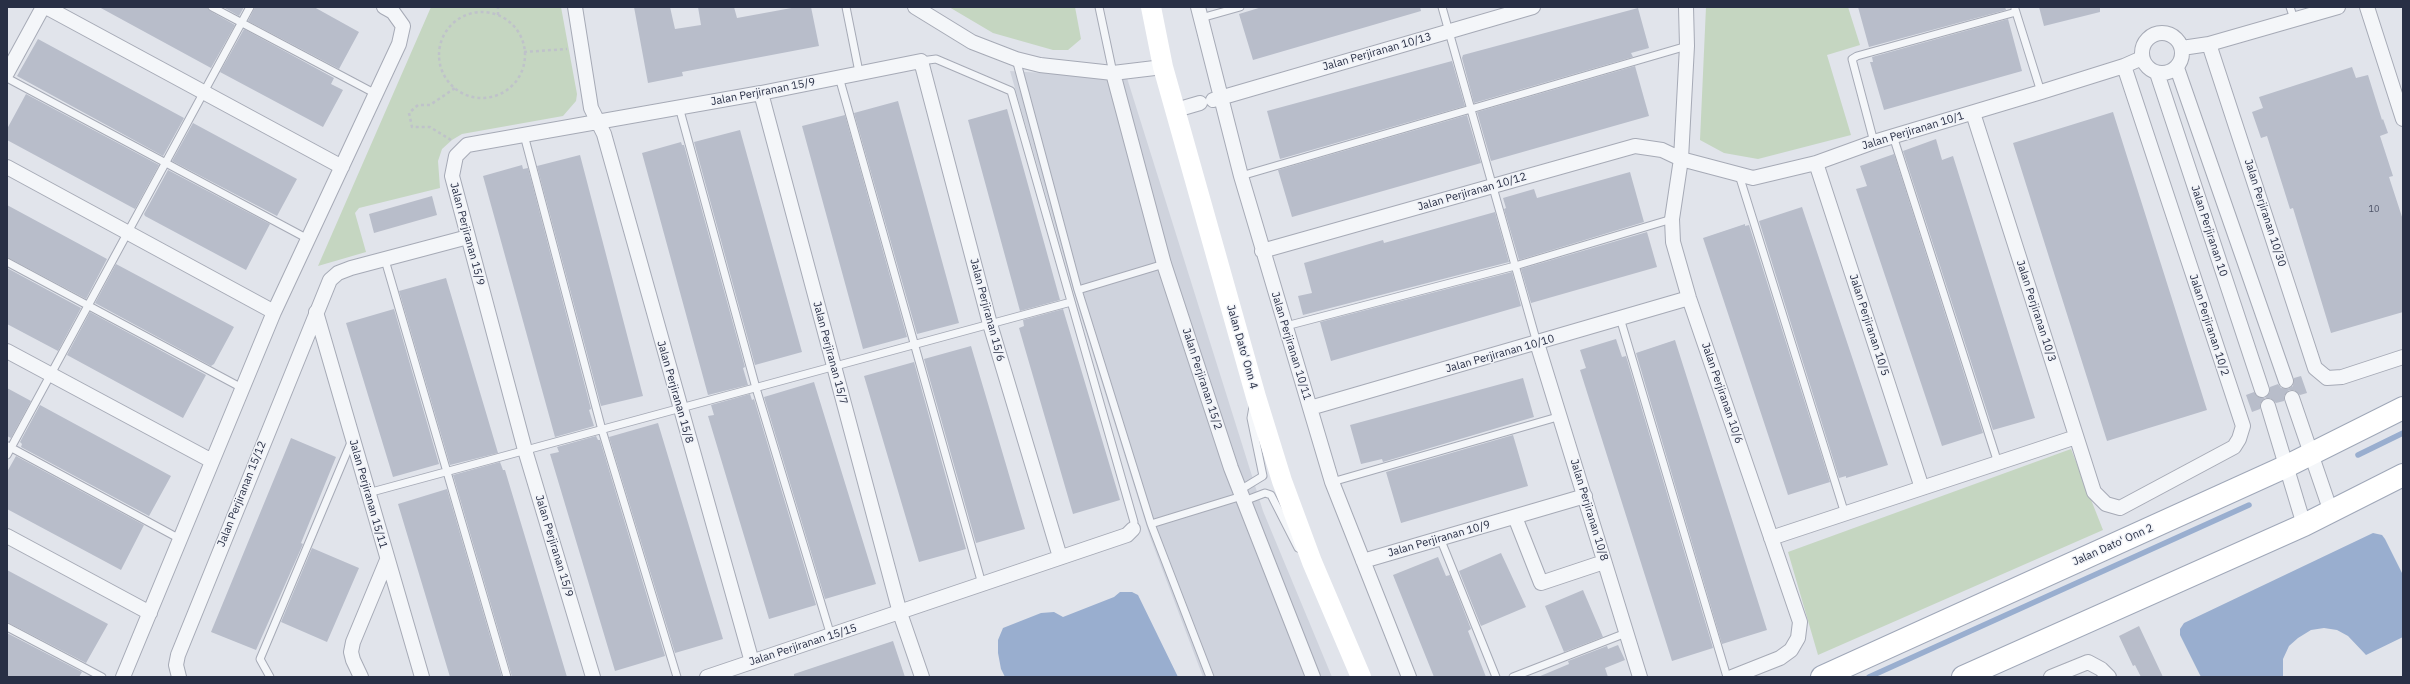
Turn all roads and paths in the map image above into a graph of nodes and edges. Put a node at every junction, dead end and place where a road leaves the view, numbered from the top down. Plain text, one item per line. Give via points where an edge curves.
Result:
1 (45, 7) edge
2 (212, 7) edge
3 (250, 7) edge
4 (384, 7) edge
5 (498, 7) edge
6 (575, 7) edge
7 (846, 7) edge
8 (915, 7) edge
9 (1099, 7) edge
10 (1151, 7) edge
11 (1240, 7) edge
12 (1442, 7) edge
13 (1533, 7) edge
14 (1686, 7) edge
15 (2338, 7) edge
16 (2367, 7) edge
17 (2015, 9) edge
18 (1200, 12) edge
19 (2292, 13) edge
20 (498, 15) junction
21 (241, 23) junction
22 (1449, 32) junction
23 (2209, 44) junction
24 (1687, 46) junction
25 (582, 48) junction
26 (2182, 48) junction
27 (524, 52) junction
28 (2142, 58) junction
29 (1016, 59) junction
30 (921, 61) junction
31 (2124, 66) junction
32 (1164, 67) junction
33 (2177, 68) junction
34 (859, 72) junction
35 (7, 73) edge
36 (1113, 73) junction
37 (2157, 73) junction
38 (839, 77) junction
39 (7, 78) edge
40 (455, 88) junction
41 (204, 92) junction
42 (2041, 92) junction
43 (761, 93) junction
44 (376, 94) junction
45 (1211, 100) junction
46 (679, 107) junction
47 (1176, 110) junction
48 (1472, 110) junction
49 (1973, 113) junction
50 (2403, 119) edge
51 (600, 122) junction
52 (524, 135) junction
53 (1893, 136) junction
54 (1874, 142) junction
55 (464, 148) junction
56 (1681, 159) junction
57 (165, 163) junction
58 (1816, 163) junction
59 (7, 167) edge
60 (342, 167) junction
61 (1739, 175) junction
62 (1241, 176) junction
63 (1493, 186) junction
64 (1672, 219) junction
65 (128, 232) junction
66 (468, 238) junction
67 (308, 239) junction
68 (1262, 251) junction
69 (385, 260) junction
70 (7, 262) edge
71 (1164, 264) junction
72 (1516, 266) junction
73 (1078, 290) junction
74 (1689, 298) junction
75 (1071, 302) junction
76 (88, 305) junction
77 (274, 312) junction
78 (316, 312) junction
79 (1620, 318) junction
80 (990, 324) junction
81 (1286, 326) junction
82 (1537, 343) junction
83 (914, 344) junction
84 (7, 351) edge
85 (2403, 357) edge
86 (833, 365) junction
87 (51, 374) junction
88 (2286, 381) dead end
89 (242, 388) junction
90 (756, 388) junction
91 (2262, 390) dead end
92 (1256, 397) junction
93 (2292, 398) dead end
94 (2268, 406) dead end
95 (1310, 408) junction
96 (2403, 408) edge
97 (679, 409) junction
98 (1561, 416) junction
99 (602, 430) junction
100 (2076, 437) junction
101 (352, 439) junction
102 (9, 447) edge
103 (525, 450) junction
104 (2312, 454) junction
105 (7, 455) edge
106 (212, 461) junction
107 (1998, 463) junction
108 (2287, 466) junction
109 (446, 473) junction
110 (2403, 475) edge
111 (1332, 482) junction
112 (1922, 488) junction
113 (368, 494) junction
114 (1242, 496) junction
115 (1585, 496) junction
116 (2106, 504) joint
117 (2330, 512) junction
118 (1845, 514) junction
119 (1515, 517) junction
120 (1151, 524) junction
121 (2304, 524) junction
122 (1133, 529) joint
123 (7, 536) edge
124 (1440, 538) junction
125 (1771, 538) junction
126 (180, 539) junction
127 (1060, 557) junction
128 (387, 560) junction
129 (1363, 561) junction
130 (1312, 562) junction
131 (1604, 562) junction
132 (982, 584) junction
133 (150, 613) junction
134 (900, 613) junction
135 (7, 627) edge
136 (1626, 633) junction
137 (831, 636) junction
138 (752, 662) junction
139 (102, 677) edge
140 (123, 677) edge
141 (179, 677) edge
142 (270, 677) edge
143 (361, 677) edge
144 (422, 677) edge
145 (507, 677) edge
146 (593, 677) edge
147 (677, 677) edge
148 (707, 677) edge
149 (922, 677) edge
150 (1210, 677) edge
151 (1313, 677) edge
152 (1361, 677) edge
153 (1409, 677) edge
154 (1496, 677) edge
155 (1513, 677) edge
156 (1640, 677) edge
157 (1727, 677) edge
158 (1732, 677) edge
159 (1822, 677) edge
160 (1963, 677) edge
161 (2051, 677) edge
162 (2109, 677) edge

1 - 35 street
1 - 41 street
2 - 21 lane
3 - 21 lane
4 - 44 street via 392,12 403,26 399,44
5 - 20 path
6 - 25 street, Jalan Perjiranan 15/8
7 - 34 lane
8 - 29 street via 972,42
9 - 36 lane
10 - 32 main road, Jalan Dato' Onn 4
11 - 18 lane
12 - 22 lane
13 - 22 street, Jalan Perjiranan 10/13
14 - 24 street, Jalan Perjiranan 10/6
15 - 19 street
16 - 50 street
17 - 42 lane
17 - 54 lane via 1852,59
18 - 45 street, Jalan Perjiranan 10/11
19 - 23 street
20 - 27 path via 515,28 521,37
20 - 40 path via 466,15 449,28 443,37 439,58 446,78
21 - 41 lane
21 - 44 lane
22 - 45 street, Jalan Perjiranan 10/13
22 - 48 lane
23 - 26 street
23 - 85 street, Jalan Perjiranan 10/30 via 2315,368 2327,378 2342,378
24 - 48 lane
24 - 56 street, Jalan Perjiranan 10/6
25 - 27 path
25 - 51 street, Jalan Perjiranan 15/8 via 591,108
26 - 28 street via 2174,36 2161,32 2148,38 2144,44
26 - 33 street via 2183,55
27 - 40 path via 523,68 518,78 503,92 482,98
28 - 31 street, Jalan Perjiranan 10/1
28 - 37 street via 2145,65
29 - 36 street via 1040,65
29 - 73 lane
30 - 34 street, Jalan Perjiranan 15/9
30 - 75 lane via 936,59 1011,91
30 - 80 street, Jalan Perjiranan 15/6
31 - 42 street, Jalan Perjiranan 10/1
31 - 116 street, Jalan Perjiranan 10/2 via 2243,426 2234,447 2120,508
32 - 36 street
32 - 47 main road, Jalan Dato' Onn 4
33 - 37 street via 2171,72
33 - 88 street, Jalan Perjiranan 10
34 - 38 street, Jalan Perjiranan 15/9
36 - 71 street, Jalan Perjiranan 15/2
37 - 91 street, Jalan Perjiranan 10
38 - 43 street, Jalan Perjiranan 15/9
38 - 83 lane
39 - 57 lane
40 - 55 path via 430,105 418,105 408,113 412,127 430,127
41 - 57 lane
41 - 60 street
42 - 49 street, Jalan Perjiranan 10/1
43 - 46 street, Jalan Perjiranan 15/9
43 - 86 street, Jalan Perjiranan 15/7
44 - 60 street
45 - 47 street, Jalan Perjiranan 10/13
45 - 62 street, Jalan Perjiranan 10/11
46 - 51 street, Jalan Perjiranan 15/9
46 - 90 lane
47 - 92 main road, Jalan Dato' Onn 4
48 - 62 lane
48 - 63 lane
49 - 53 street, Jalan Perjiranan 10/1
49 - 100 street, Jalan Perjiranan 10/3
51 - 52 street, Jalan Perjiranan 15/9
51 - 97 street, Jalan Perjiranan 15/8
52 - 55 street, Jalan Perjiranan 15/9 via 467,145
52 - 99 lane
53 - 54 street, Jalan Perjiranan 10/1
53 - 107 lane
54 - 58 street, Jalan Perjiranan 10/1
55 - 66 street, Jalan Perjiranan 15/9 via 456,156 452,176
56 - 61 street, Jalan Perjiranan 10/1
56 - 63 street, Jalan Perjiranan 10/12 via 1662,150 1635,146
56 - 64 street, Jalan Perjiranan 10/6
57 - 65 lane
57 - 67 lane
58 - 61 street, Jalan Perjiranan 10/1 via 1753,178
58 - 112 street, Jalan Perjiranan 10/5
59 - 65 street
60 - 67 street
61 - 118 lane
62 - 68 street, Jalan Perjiranan 10/11
63 - 68 street, Jalan Perjiranan 10/12
63 - 72 lane
64 - 72 lane
64 - 74 street, Jalan Perjiranan 10/6 via 1673,242
65 - 76 lane
65 - 77 street
66 - 69 street, Jalan Perjiranan 15/12
66 - 103 street, Jalan Perjiranan 15/9
67 - 77 street
68 - 81 street, Jalan Perjiranan 10/11
69 - 78 street, Jalan Perjiranan 15/12 via 338,273 330,280
69 - 109 lane
70 - 76 lane
71 - 73 lane
71 - 114 street, Jalan Perjiranan 15/2
72 - 81 lane
72 - 82 lane
73 - 120 lane
74 - 79 street, Jalan Perjiranan 10/10
74 - 125 street, Jalan Perjiranan 10/6
75 - 80 lane
75 - 122 lane via 1134,522
76 - 87 lane
76 - 89 lane
77 - 89 street
78 - 101 street, Jalan Perjiranan 15/11
78 - 141 street, Jalan Perjiranan 15/12 via 178,655 176,664
79 - 82 street, Jalan Perjiranan 10/10
79 - 157 lane
80 - 83 lane
80 - 127 street, Jalan Perjiranan 15/6
81 - 95 street, Jalan Perjiranan 10/11
82 - 95 street, Jalan Perjiranan 10/10
82 - 98 street, Jalan Perjiranan 10/8
83 - 86 lane
83 - 132 lane
84 - 87 street
86 - 90 lane
86 - 134 street, Jalan Perjiranan 15/7
87 - 102 lane
87 - 106 street
89 - 106 street
90 - 97 lane
90 - 137 lane
92 - 114 lane via 1251,418 1263,476
92 - 130 main road, Jalan Dato' Onn 4 via 1282,481
93 - 104 street
94 - 108 street
95 - 111 street, Jalan Perjiranan 10/11
96 - 104 main road, Jalan Dato' Onn 2
97 - 99 lane
97 - 138 street, Jalan Perjiranan 15/8
98 - 111 lane
98 - 115 street, Jalan Perjiranan 10/8
99 - 103 lane
99 - 147 lane
100 - 107 street
100 - 116 street, Jalan Perjiranan 10/3 via 2094,492
101 - 113 street, Jalan Perjiranan 15/11
101 - 142 lane via 260,660
102 - 105 lane
102 - 126 lane
103 - 109 lane
103 - 146 street, Jalan Perjiranan 15/9
104 - 108 main road, Jalan Dato' Onn 2
104 - 117 street
106 - 126 street
107 - 112 street
108 - 121 street
108 - 159 main road, Jalan Dato' Onn 2
109 - 113 lane
109 - 145 lane
110 - 117 main road
111 - 129 street, Jalan Perjiranan 10/11
112 - 118 street
113 - 128 street, Jalan Perjiranan 15/11
114 - 120 lane
114 - 130 lane via 1265,493 1271,495 1297,548
114 - 151 street, Jalan Perjiranan 15/2
115 - 119 street, Jalan Perjiranan 10/9
115 - 131 street, Jalan Perjiranan 10/8
117 - 121 main road
118 - 125 street
119 - 124 street, Jalan Perjiranan 10/9
119 - 131 street via 1541,583
120 - 150 lane
121 - 160 main road
122 - 127 street, Jalan Perjiranan 15/15 via 1127,535
123 - 133 street
124 - 129 street, Jalan Perjiranan 10/9
124 - 154 lane
125 - 158 street, Jalan Perjiranan 10/6 via 1800,622 1798,638 1791,650 1780,658
126 - 133 street
127 - 132 street, Jalan Perjiranan 15/15
128 - 143 street via 353,642 351,652
128 - 144 street, Jalan Perjiranan 15/11
129 - 153 street, Jalan Perjiranan 10/11
130 - 152 main road, Jalan Dato' Onn 4
131 - 136 street, Jalan Perjiranan 10/8
132 - 134 street, Jalan Perjiranan 15/15
133 - 140 street
134 - 137 street, Jalan Perjiranan 15/15
134 - 149 street, Jalan Perjiranan 15/7
135 - 139 lane
136 - 155 lane
136 - 156 street, Jalan Perjiranan 10/8
137 - 138 street, Jalan Perjiranan 15/15
138 - 148 street, Jalan Perjiranan 15/15
161 - 162 street via 2088,662 2101,668

